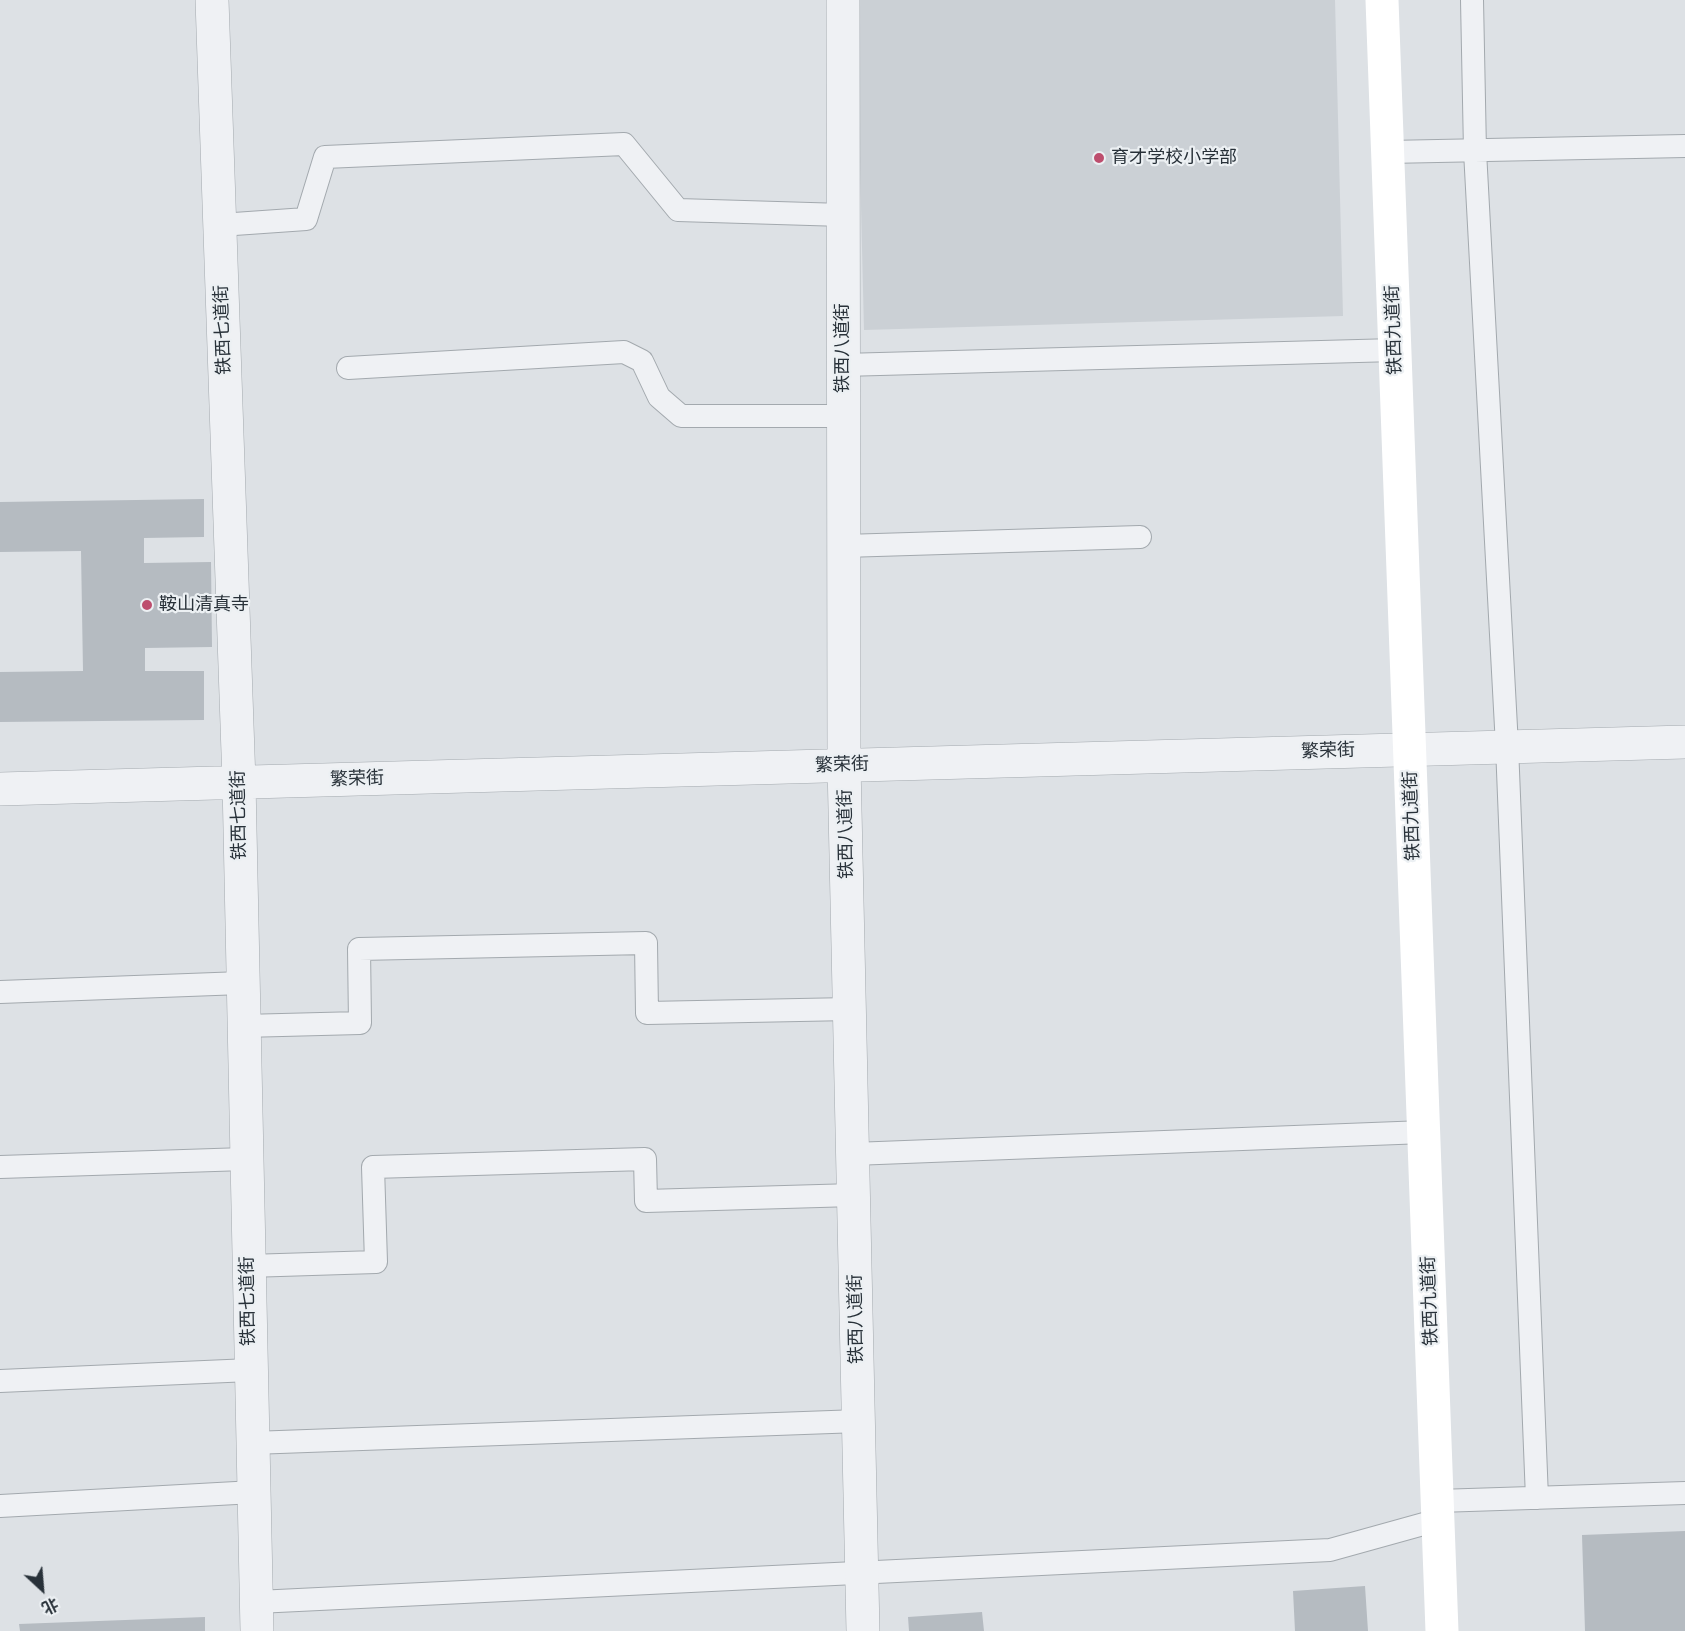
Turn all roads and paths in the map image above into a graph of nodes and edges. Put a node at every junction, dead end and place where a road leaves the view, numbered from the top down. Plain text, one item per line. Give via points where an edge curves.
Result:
1 (212, 0) edge
2 (843, 0) edge
3 (1382, 0) edge
4 (1472, 0) edge
5 (1685, 146) edge
6 (1475, 151) junction
7 (1388, 152) junction
8 (843, 215) junction
9 (220, 225) junction
10 (1395, 350) junction
11 (843, 365) junction
12 (348, 368) dead end
13 (844, 416) junction
14 (1140, 537) dead end
15 (844, 546) junction
16 (1685, 742) edge
17 (1508, 746) junction
18 (1410, 748) junction
19 (844, 765) junction
20 (239, 782) junction
21 (0, 789) edge
22 (242, 983) junction
23 (0, 992) edge
24 (850, 1009) junction
25 (243, 1026) junction
26 (1424, 1132) junction
27 (853, 1154) junction
28 (246, 1159) junction
29 (0, 1167) edge
30 (854, 1195) junction
31 (248, 1266) junction
32 (250, 1370) junction
33 (0, 1381) edge
34 (859, 1421) junction
35 (252, 1443) junction
36 (254, 1492) junction
37 (1685, 1493) edge
38 (1536, 1498) junction
39 (0, 1506) edge
40 (1438, 1510) junction
41 (862, 1571) junction
42 (257, 1616) edge
43 (863, 1631) edge
44 (1442, 1631) edge

1 - 9 street, 铁西七道街
2 - 8 street, 铁西八道街
3 - 7 main road, 铁西九道街
4 - 6 lane
5 - 6 lane
6 - 7 lane
6 - 17 lane
7 - 10 main road, 铁西九道街
8 - 9 lane via 678,210 624,144 325,156 306,219
8 - 11 street, 铁西八道街
9 - 20 street, 铁西七道街
10 - 11 lane
10 - 18 main road, 铁西九道街
11 - 13 street, 铁西八道街
12 - 13 lane via 624,352 642,361 659,397 681,416
13 - 15 street, 铁西八道街
14 - 15 lane
15 - 19 street, 铁西八道街
16 - 17 street, 繁荣街
17 - 18 street, 繁荣街
17 - 38 lane
18 - 19 street, 繁荣街
18 - 26 main road, 铁西九道街
19 - 20 street, 繁荣街
19 - 24 street, 铁西八道街
20 - 21 street, 繁荣街
20 - 22 street, 铁西七道街
22 - 23 lane
22 - 25 street, 铁西七道街
24 - 25 lane via 648,1013 646,943 359,949 360,1023
24 - 27 street, 铁西八道街
25 - 28 street, 铁西七道街
26 - 27 lane
26 - 40 main road, 铁西九道街
27 - 30 street, 铁西八道街
28 - 29 lane
28 - 31 street, 铁西七道街
30 - 31 lane via 646,1202 645,1159 373,1167 376,1262
30 - 34 street, 铁西八道街
31 - 32 street, 铁西七道街
32 - 33 lane
32 - 35 street, 铁西七道街
34 - 35 lane
34 - 41 street, 铁西八道街
35 - 36 street, 铁西七道街
36 - 39 lane
36 - 42 street, 铁西七道街
37 - 38 lane
38 - 40 lane
40 - 41 lane via 1330,1550
40 - 44 main road, 铁西九道街
41 - 42 lane
41 - 43 street, 铁西八道街

